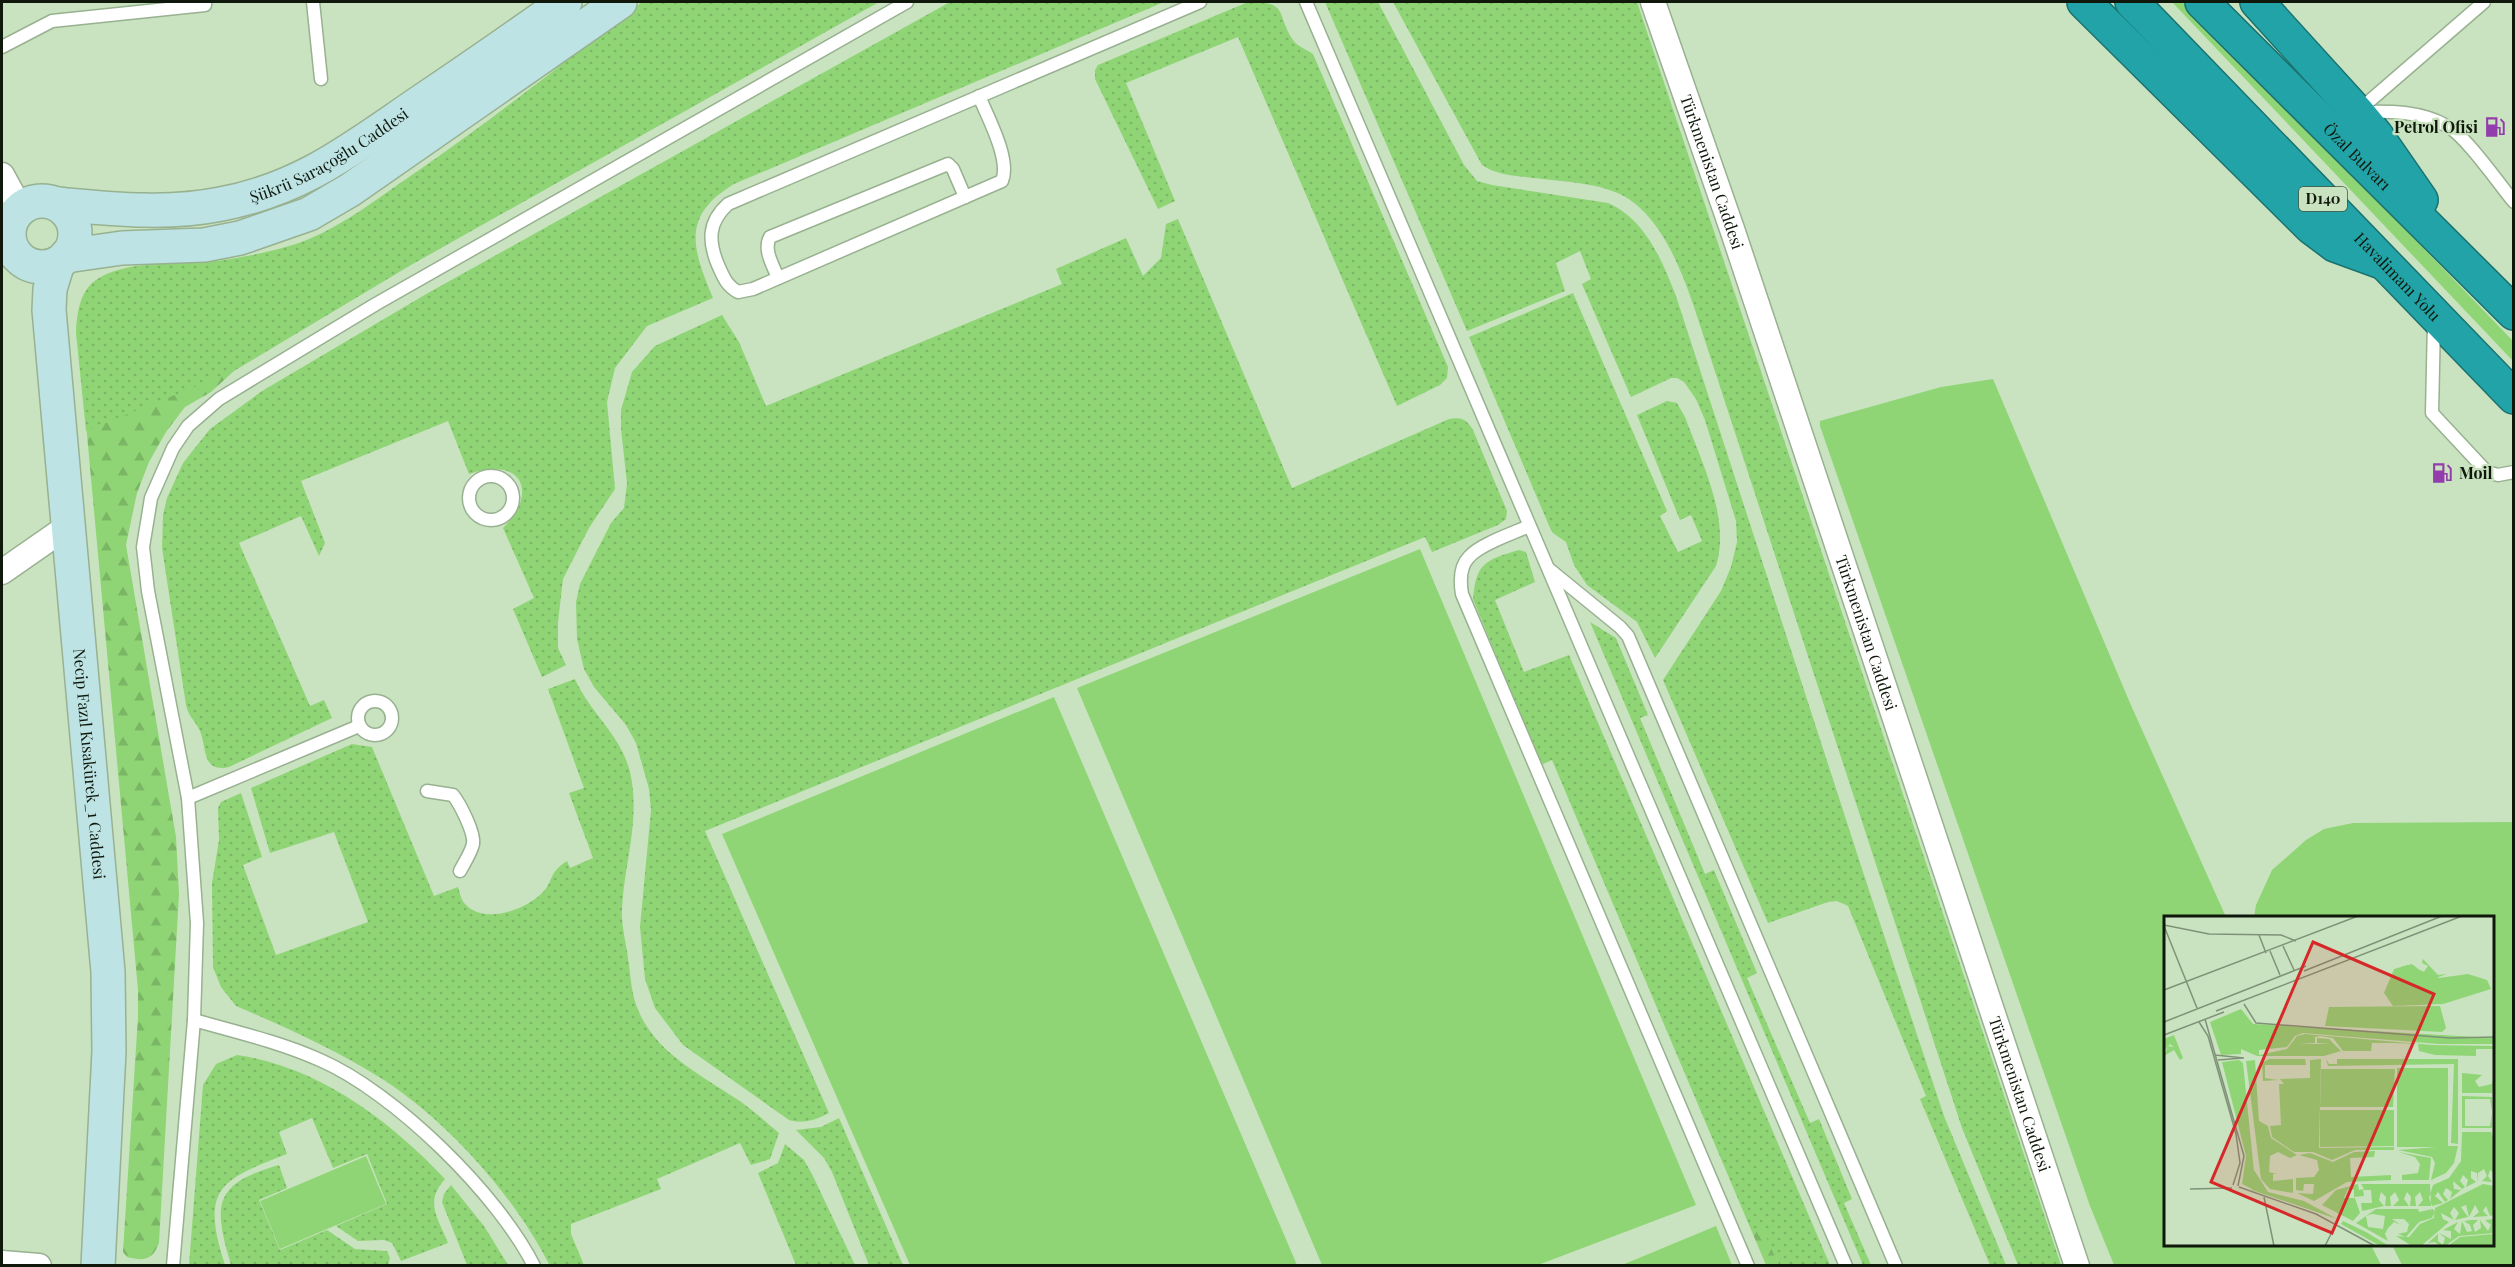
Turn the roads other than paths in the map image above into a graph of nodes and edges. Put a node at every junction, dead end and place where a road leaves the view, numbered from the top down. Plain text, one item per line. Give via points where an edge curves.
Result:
1 (205, 2) edge
2 (313, 2) edge
3 (565, 2) edge
4 (620, 2) edge
5 (907, 2) edge
6 (1200, 2) edge
7 (1306, 2) edge
8 (1653, 2) edge
9 (2084, 2) edge
10 (2132, 2) edge
11 (2202, 2) edge
12 (2257, 2) edge
13 (2484, 2) edge
14 (2, 47) edge
15 (321, 79) dead end
16 (979, 96) junction
17 (2357, 112) junction
18 (2, 175) edge
19 (965, 197) junction
20 (2514, 202) edge
21 (57, 204) junction
22 (20, 208) junction
23 (62, 260) junction
24 (2385, 263) junction
25 (2469, 271) junction
26 (778, 278) junction
27 (2514, 313) edge
28 (2434, 315) junction
29 (2514, 397) edge
30 (2514, 472) edge
31 (68, 526) junction
32 (1530, 526) junction
33 (1547, 567) junction
34 (2, 572) edge
35 (359, 726) dead end
36 (427, 791) dead end
37 (188, 798) junction
38 (460, 871) dead end
39 (194, 1020) junction
40 (2, 1263) edge
41 (39, 1266) edge
42 (98, 1266) edge
43 (173, 1266) edge
44 (534, 1266) edge
45 (1748, 1266) edge
46 (1846, 1266) edge
47 (1896, 1266) edge
48 (2077, 1266) edge

1 - 14 lane via 52,21
2 - 15 lane
3 - 21 street, Şükrü Saraçoğlu Caddesi via 356,146 298,181 254,197 184,209 129,211
4 - 23 street via 350,190 309,214 248,236 204,245 122,248
5 - 37 lane via 376,304 219,399 188,426 172,448 151,498 143,547
6 - 16 lane
7 - 32 lane
8 - 48 street, Türkmenistan Caddesi
9 - 24 highway via 2311,227 2335,245
10 - 24 highway, Havalimanı Yolu / D140
11 - 25 highway, Özal Bulvarı
12 - 17 highway
13 - 17 lane
16 - 19 lane via 1006,172 1002,181
16 - 26 lane via 720,211 710,235 711,249 727,285 738,292
17 - 20 lane via 2394,111 2448,126
17 - 25 highway
18 - 22 street
19 - 26 lane
19 - 26 lane via 948,164 770,237 767,249
21 - 22 street, Şükrü Saraçoğlu Caddesi via 36,200
21 - 23 street via 68,214 75,231
22 - 23 street via 8,232 12,250 33,266
23 - 31 street, Necip Fazıl Kısakürek_1 Caddesi via 50,289 49,310
24 - 28 highway, Havalimanı Yolu / D140
25 - 27 highway, Özal Bulvarı
28 - 29 highway, Havalimanı Yolu / D140
28 - 30 lane via 2432,413 2487,472
31 - 34 street
31 - 42 street, Necip Fazıl Kısakürek_1 Caddesi via 108,972 109,1072
32 - 33 lane
32 - 45 lane via 1469,556 1462,569 1462,594
33 - 46 lane
33 - 47 lane via 1628,636
35 - 37 lane
36 - 38 lane via 453,795 472,833 473,844
37 - 39 lane via 197,923
39 - 43 lane
39 - 44 lane via 312,1057 361,1084 402,1114 482,1189 513,1229
40 - 41 street

